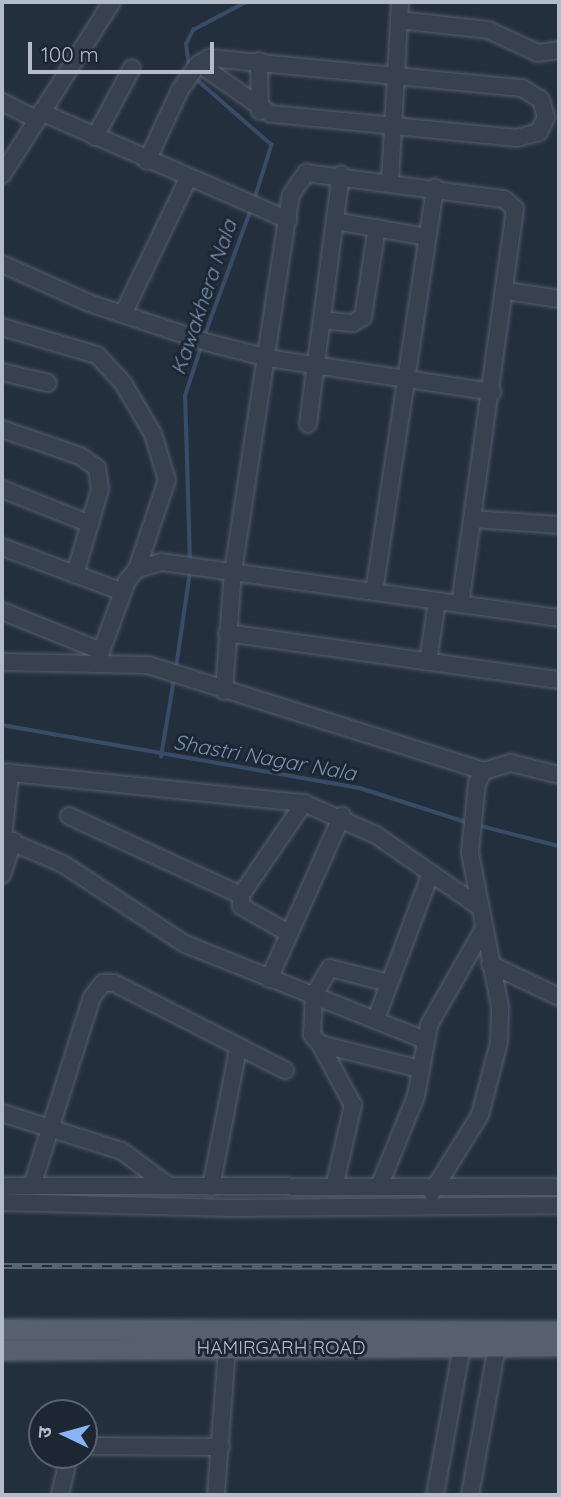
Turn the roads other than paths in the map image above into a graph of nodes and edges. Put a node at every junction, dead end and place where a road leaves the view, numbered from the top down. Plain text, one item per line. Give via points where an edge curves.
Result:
1 (112, 2) edge
2 (400, 2) edge
3 (399, 19) junction
4 (559, 50) edge
5 (259, 61) junction
6 (132, 68) dead end
7 (195, 69) junction
8 (396, 74) junction
9 (2, 102) edge
10 (260, 111) junction
11 (39, 116) junction
12 (393, 130) junction
13 (95, 137) junction
14 (147, 161) junction
15 (3, 171) edge
16 (341, 174) junction
17 (188, 180) junction
18 (390, 182) junction
19 (435, 188) junction
20 (288, 220) junction
21 (335, 221) junction
22 (377, 228) junction
23 (427, 237) junction
24 (2, 264) edge
25 (507, 291) junction
26 (559, 299) edge
27 (123, 314) junction
28 (322, 320) junction
29 (2, 327) edge
30 (268, 358) junction
31 (315, 365) junction
32 (2, 372) edge
33 (405, 378) junction
34 (48, 383) dead end
35 (492, 392) junction
36 (308, 424) dead end
37 (2, 429) edge
38 (2, 489) edge
39 (473, 519) junction
40 (90, 524) junction
41 (559, 525) edge
42 (2, 547) edge
43 (137, 569) junction
44 (233, 572) junction
45 (75, 574) junction
46 (123, 592) junction
47 (374, 592) junction
48 (437, 601) junction
49 (460, 604) junction
50 (2, 611) edge
51 (559, 618) edge
52 (227, 633) junction
53 (99, 657) junction
54 (2, 662) edge
55 (428, 662) junction
56 (559, 680) edge
57 (225, 691) junction
58 (484, 771) junction
59 (6, 772) edge
60 (559, 775) edge
61 (304, 803) junction
62 (69, 816) dead end
63 (342, 816) junction
64 (6, 839) edge
65 (431, 873) junction
66 (2, 875) edge
67 (241, 895) junction
68 (478, 906) junction
69 (483, 930) junction
70 (288, 933) junction
71 (490, 964) junction
72 (269, 979) junction
73 (389, 983) junction
74 (314, 995) junction
75 (559, 998) edge
76 (376, 1019) junction
77 (425, 1040) junction
78 (320, 1044) junction
79 (238, 1050) junction
80 (420, 1069) junction
81 (285, 1070) dead end
82 (2, 1113) edge
83 (53, 1130) junction
84 (2, 1186) edge
85 (32, 1186) junction
86 (169, 1186) junction
87 (211, 1187) junction
88 (334, 1187) junction
89 (379, 1187) junction
90 (435, 1187) junction
91 (559, 1187) edge
92 (2, 1202) edge
93 (425, 1203) junction
94 (559, 1205) edge
95 (2, 1329) edge
96 (559, 1331) edge
97 (462, 1346) junction
98 (497, 1346) junction
99 (559, 1346) edge
100 (227, 1348) junction
101 (2, 1350) edge
102 (98, 1446) edge
103 (221, 1447) junction
104 (66, 1469) edge
105 (60, 1495) edge
106 (216, 1495) edge
107 (435, 1495) edge
108 (470, 1495) edge

1 - 11 street
2 - 3 street
3 - 4 street via 488,30 538,53
3 - 8 street
5 - 7 street via 215,58
5 - 8 street
5 - 10 street
6 - 13 street
7 - 10 street
7 - 14 street
8 - 12 street
8 - 12 street via 522,88 541,100 546,117 539,132 517,138
9 - 11 street
10 - 12 street
11 - 13 street
11 - 15 street
12 - 18 street
13 - 14 street
14 - 17 street
16 - 18 street
16 - 20 street via 300,176
16 - 21 street
17 - 20 street
17 - 27 street
18 - 19 street
19 - 23 street
19 - 25 street via 513,204 517,227
20 - 30 street
21 - 22 street
21 - 28 street
22 - 23 street
22 - 28 street via 361,320
23 - 33 street
24 - 27 street
25 - 26 street
25 - 35 street
27 - 30 street
28 - 31 street
29 - 43 street via 97,355 123,383 153,434 167,480
30 - 31 street
30 - 44 street
31 - 33 street
31 - 36 street
32 - 34 street
33 - 35 street
33 - 47 street
35 - 39 street
37 - 40 street via 91,462 100,482
38 - 40 street
39 - 41 street
39 - 49 street
40 - 45 street
42 - 45 street
43 - 44 street via 181,564
43 - 46 street
44 - 47 street
44 - 52 street
45 - 46 street
46 - 53 street
47 - 48 street
48 - 49 street
48 - 55 street
49 - 51 street
50 - 53 street
52 - 55 street
52 - 57 street
53 - 54 street
53 - 57 street via 163,669
55 - 56 street
57 - 58 street
58 - 60 street via 511,763
58 - 68 street via 474,797 470,832
59 - 61 street
59 - 64 street
61 - 63 street
61 - 67 street
62 - 67 street
63 - 65 street
63 - 70 street via 319,877
64 - 66 street
64 - 72 street via 63,864 185,944
65 - 68 street
65 - 73 street
67 - 70 street via 241,906
68 - 69 street
69 - 71 street
69 - 77 street
70 - 72 street
71 - 75 street
71 - 90 street via 500,1007 493,1074 480,1115
72 - 74 street
73 - 74 street via 334,967
73 - 76 street
74 - 76 street
74 - 78 street via 311,1028
76 - 77 street
77 - 80 street
78 - 80 street
78 - 88 street via 354,1105
79 - 81 street
79 - 83 street via 114,983 103,983 92,997
79 - 87 street
80 - 89 street via 416,1096
82 - 83 street
83 - 85 street
83 - 86 street via 122,1151
84 - 85 street
85 - 86 street
86 - 87 street
87 - 88 street
88 - 89 street
89 - 90 street
90 - 91 street
90 - 93 street
92 - 93 street via 238,1208
93 - 94 street
95 - 96 main road, HAMIRGARH ROAD
97 - 98 main road, HAMIRGARH ROAD
97 - 100 main road, HAMIRGARH ROAD
97 - 107 street
98 - 99 main road, HAMIRGARH ROAD
98 - 108 street
100 - 101 main road, HAMIRGARH ROAD
100 - 103 street
102 - 103 street
103 - 106 street
104 - 105 street

